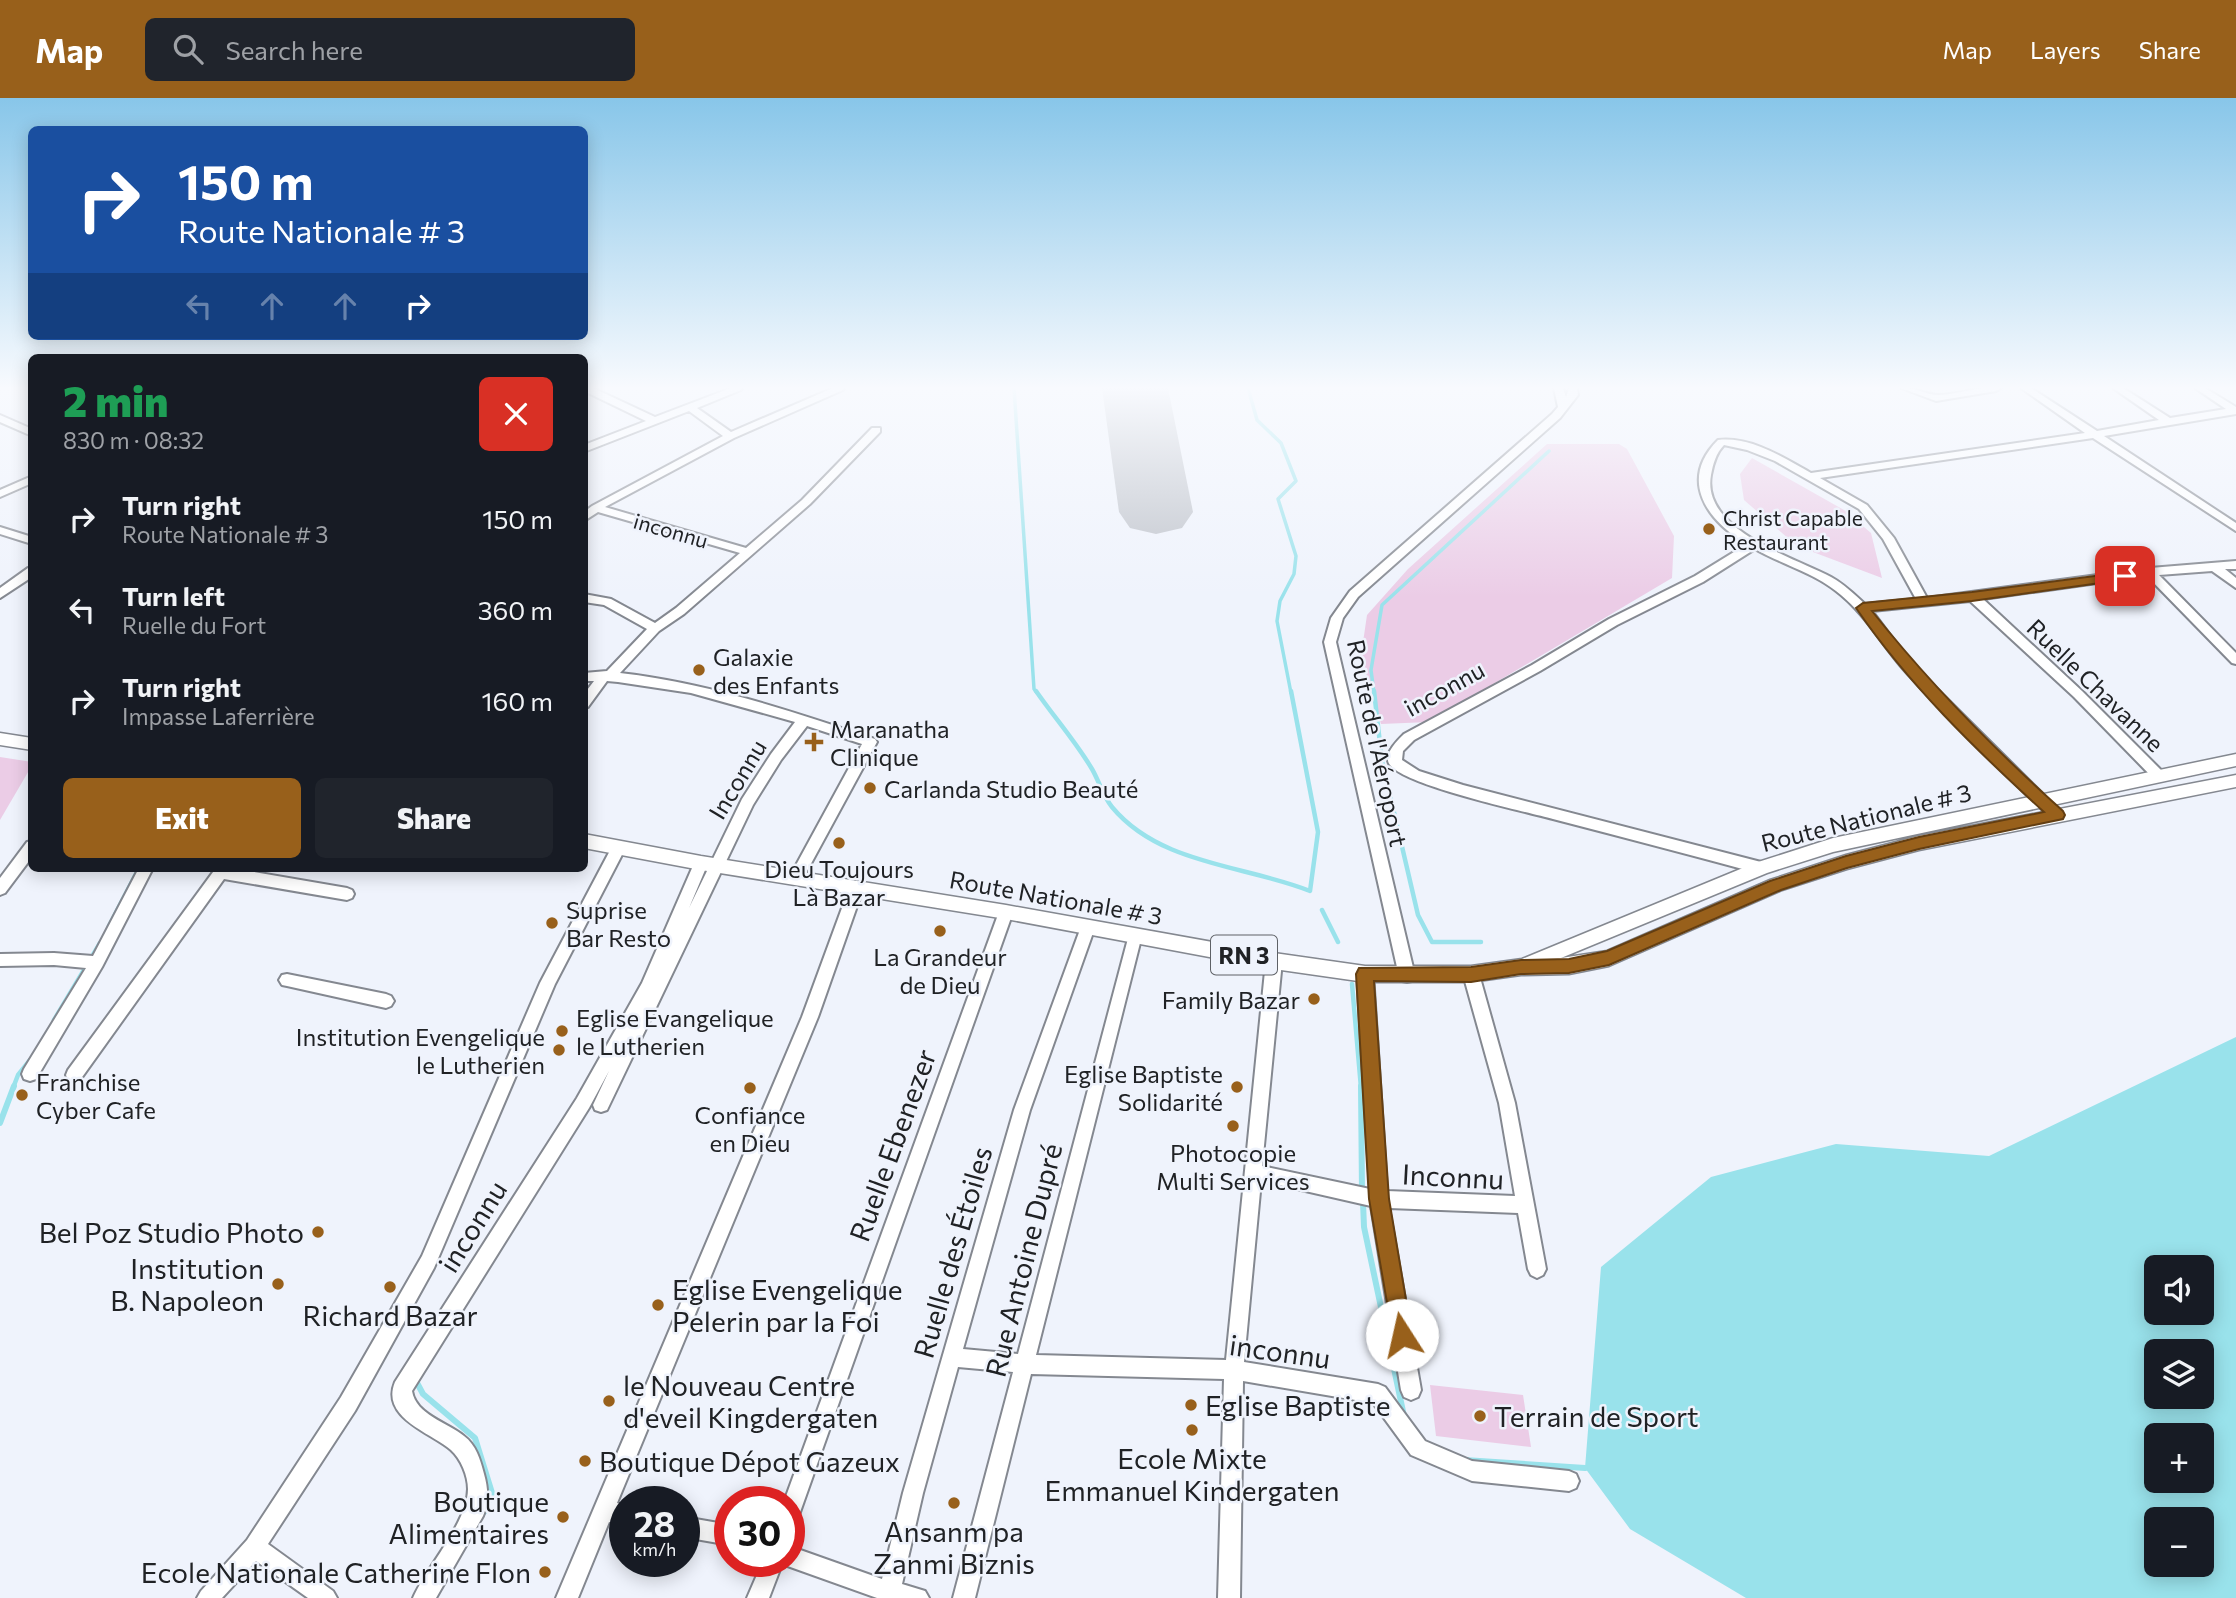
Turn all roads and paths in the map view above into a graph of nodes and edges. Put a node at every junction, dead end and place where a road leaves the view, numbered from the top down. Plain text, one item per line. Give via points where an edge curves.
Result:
1 (689, 458) edge
2 (849, 458) edge
3 (1508, 458) edge
4 (1710, 458) edge
5 (1773, 458) edge
6 (1938, 458) edge
7 (2131, 458) edge
8 (1813, 476) junction
9 (28, 481) edge
10 (0, 494) edge
11 (589, 512) edge
12 (28, 528) edge
13 (2236, 528) edge
14 (0, 530) edge
15 (13, 534) junction
16 (28, 540) edge
17 (1754, 545) junction
18 (747, 552) junction
19 (2236, 565) edge
20 (2213, 566) junction
21 (2150, 572) junction
22 (28, 574) edge
23 (2236, 584) edge
24 (0, 594) edge
25 (1972, 597) junction
26 (588, 599) edge
27 (1922, 600) junction
28 (1863, 608) junction
29 (655, 628) junction
30 (2236, 660) edge
31 (608, 675) junction
32 (588, 677) edge
33 (588, 699) edge
34 (804, 720) junction
35 (0, 739) edge
36 (28, 743) edge
37 (2236, 760) edge
38 (2159, 776) junction
39 (2236, 781) edge
40 (2041, 800) junction
41 (2057, 815) junction
42 (588, 842) edge
43 (619, 847) junction
44 (28, 851) edge
45 (709, 864) junction
46 (1761, 867) junction
47 (144, 872) edge
48 (221, 872) edge
49 (227, 872) edge
50 (796, 878) junction
51 (856, 888) junction
52 (0, 889) edge
53 (347, 894) dead end
54 (1006, 912) junction
55 (1088, 928) junction
56 (1135, 934) junction
57 (0, 960) edge
58 (1274, 961) junction
59 (97, 963) junction
60 (1521, 967) junction
61 (1365, 974) junction
62 (1471, 974) junction
63 (1407, 976) junction
64 (287, 980) dead end
65 (386, 1000) dead end
66 (30, 1074) dead end
67 (74, 1075) dead end
68 (601, 1105) dead end
69 (1255, 1172) junction
70 (1379, 1199) junction
71 (1525, 1205) junction
72 (1537, 1269) dead end
73 (951, 1357) junction
74 (1026, 1364) junction
75 (1234, 1370) junction
76 (1411, 1390) dead end
77 (1569, 1481) dead end
78 (799, 1486) edge
79 (603, 1510) junction
80 (609, 1511) edge
81 (254, 1547) junction
82 (805, 1562) edge
83 (767, 1577) edge
84 (889, 1595) edge
85 (208, 1598) edge
86 (326, 1598) edge
87 (424, 1598) edge
88 (567, 1598) edge
89 (758, 1598) edge
90 (918, 1598) edge
91 (964, 1598) edge
92 (1229, 1598) edge

1 - 11 street, inconnu
2 - 18 street, inconnu
3 - 63 street, Route de l'Aéroport via 1354,594 1337,618 1330,642
4 - 17 street via 1706,501 1723,523
5 - 8 street
6 - 8 street
7 - 13 street
8 - 27 street via 1863,508 1888,538
9 - 10 street
11 - 18 street, inconnu
12 - 15 street
14 - 15 street
15 - 16 street
17 - 28 street via 1827,579
17 - 46 street, inconnu via 1409,737 1394,755 1395,762 1414,774 1461,790
18 - 29 street, inconnu
19 - 20 street
20 - 21 street
20 - 23 street
21 - 25 street
21 - 30 street
22 - 24 street
25 - 27 street
25 - 38 street, Ruelle Chavanne
26 - 29 street via 607,602
27 - 28 street
28 - 40 street via 1946,707
29 - 31 street, inconnu
31 - 32 street
31 - 33 street
31 - 34 street via 708,692
34 - 45 street, Inconnu
34 - 50 street via 870,742
35 - 36 main road
37 - 38 main road, Route Nationale # 3 / RN 3
38 - 40 main road, Route Nationale # 3 / RN 3
39 - 41 main road, Route Nationale # 3 / RN 3
40 - 41 street
40 - 46 main road, Route Nationale # 3 / RN 3 via 1833,845
41 - 60 main road, Route Nationale # 3 / RN 3 via 1846,862 1776,885 1609,958 1569,966
42 - 43 main road, Route Nationale # 3 / RN 3
43 - 45 main road, Route Nationale # 3 / RN 3
43 - 81 street, inconnu via 548,983 428,1262 348,1404
44 - 52 street
45 - 50 main road, Route Nationale # 3 / RN 3
45 - 68 street
45 - 87 street, inconnu via 583,1103 402,1389 404,1401 416,1416 458,1443 469,1456 478,1486 476,1509
46 - 60 main road, Route Nationale # 3 / RN 3
47 - 59 street
48 - 67 street
49 - 53 street
50 - 51 main road, Route Nationale # 3 / RN 3
51 - 54 main road, Route Nationale # 3 / RN 3
51 - 79 street via 810,1017
54 - 55 main road, Route Nationale # 3 / RN 3
54 - 78 street, Ruelle Ebenezer
55 - 56 main road, Route Nationale # 3 / RN 3
55 - 73 street, Ruelle des Étoiles via 1022,1110
56 - 58 main road, Route Nationale # 3 / RN 3
56 - 74 street, Rue Antoine Dupré
57 - 59 street
58 - 61 main road, Route Nationale # 3 / RN 3
58 - 69 street
59 - 66 street
60 - 62 main road, Route Nationale # 3 / RN 3
61 - 63 main road, Route Nationale # 3 / RN 3
61 - 70 street
62 - 63 main road, Route Nationale # 3 / RN 3
62 - 71 street, inconnu via 1507,1103
64 - 65 street
69 - 70 street, inconnu
69 - 75 street
70 - 71 street, Inconnu
70 - 76 street
71 - 72 street, inconnu
73 - 74 street, inconnu
73 - 84 street, Ruelle des Étoiles
74 - 75 street, inconnu
74 - 91 street, Rue Antoine Dupré
75 - 77 street, inconnu via 1378,1394 1418,1448 1472,1471
75 - 92 street
79 - 80 street
79 - 88 street
81 - 85 street, inconnu
81 - 86 street
82 - 84 street
83 - 89 street
84 - 90 street

